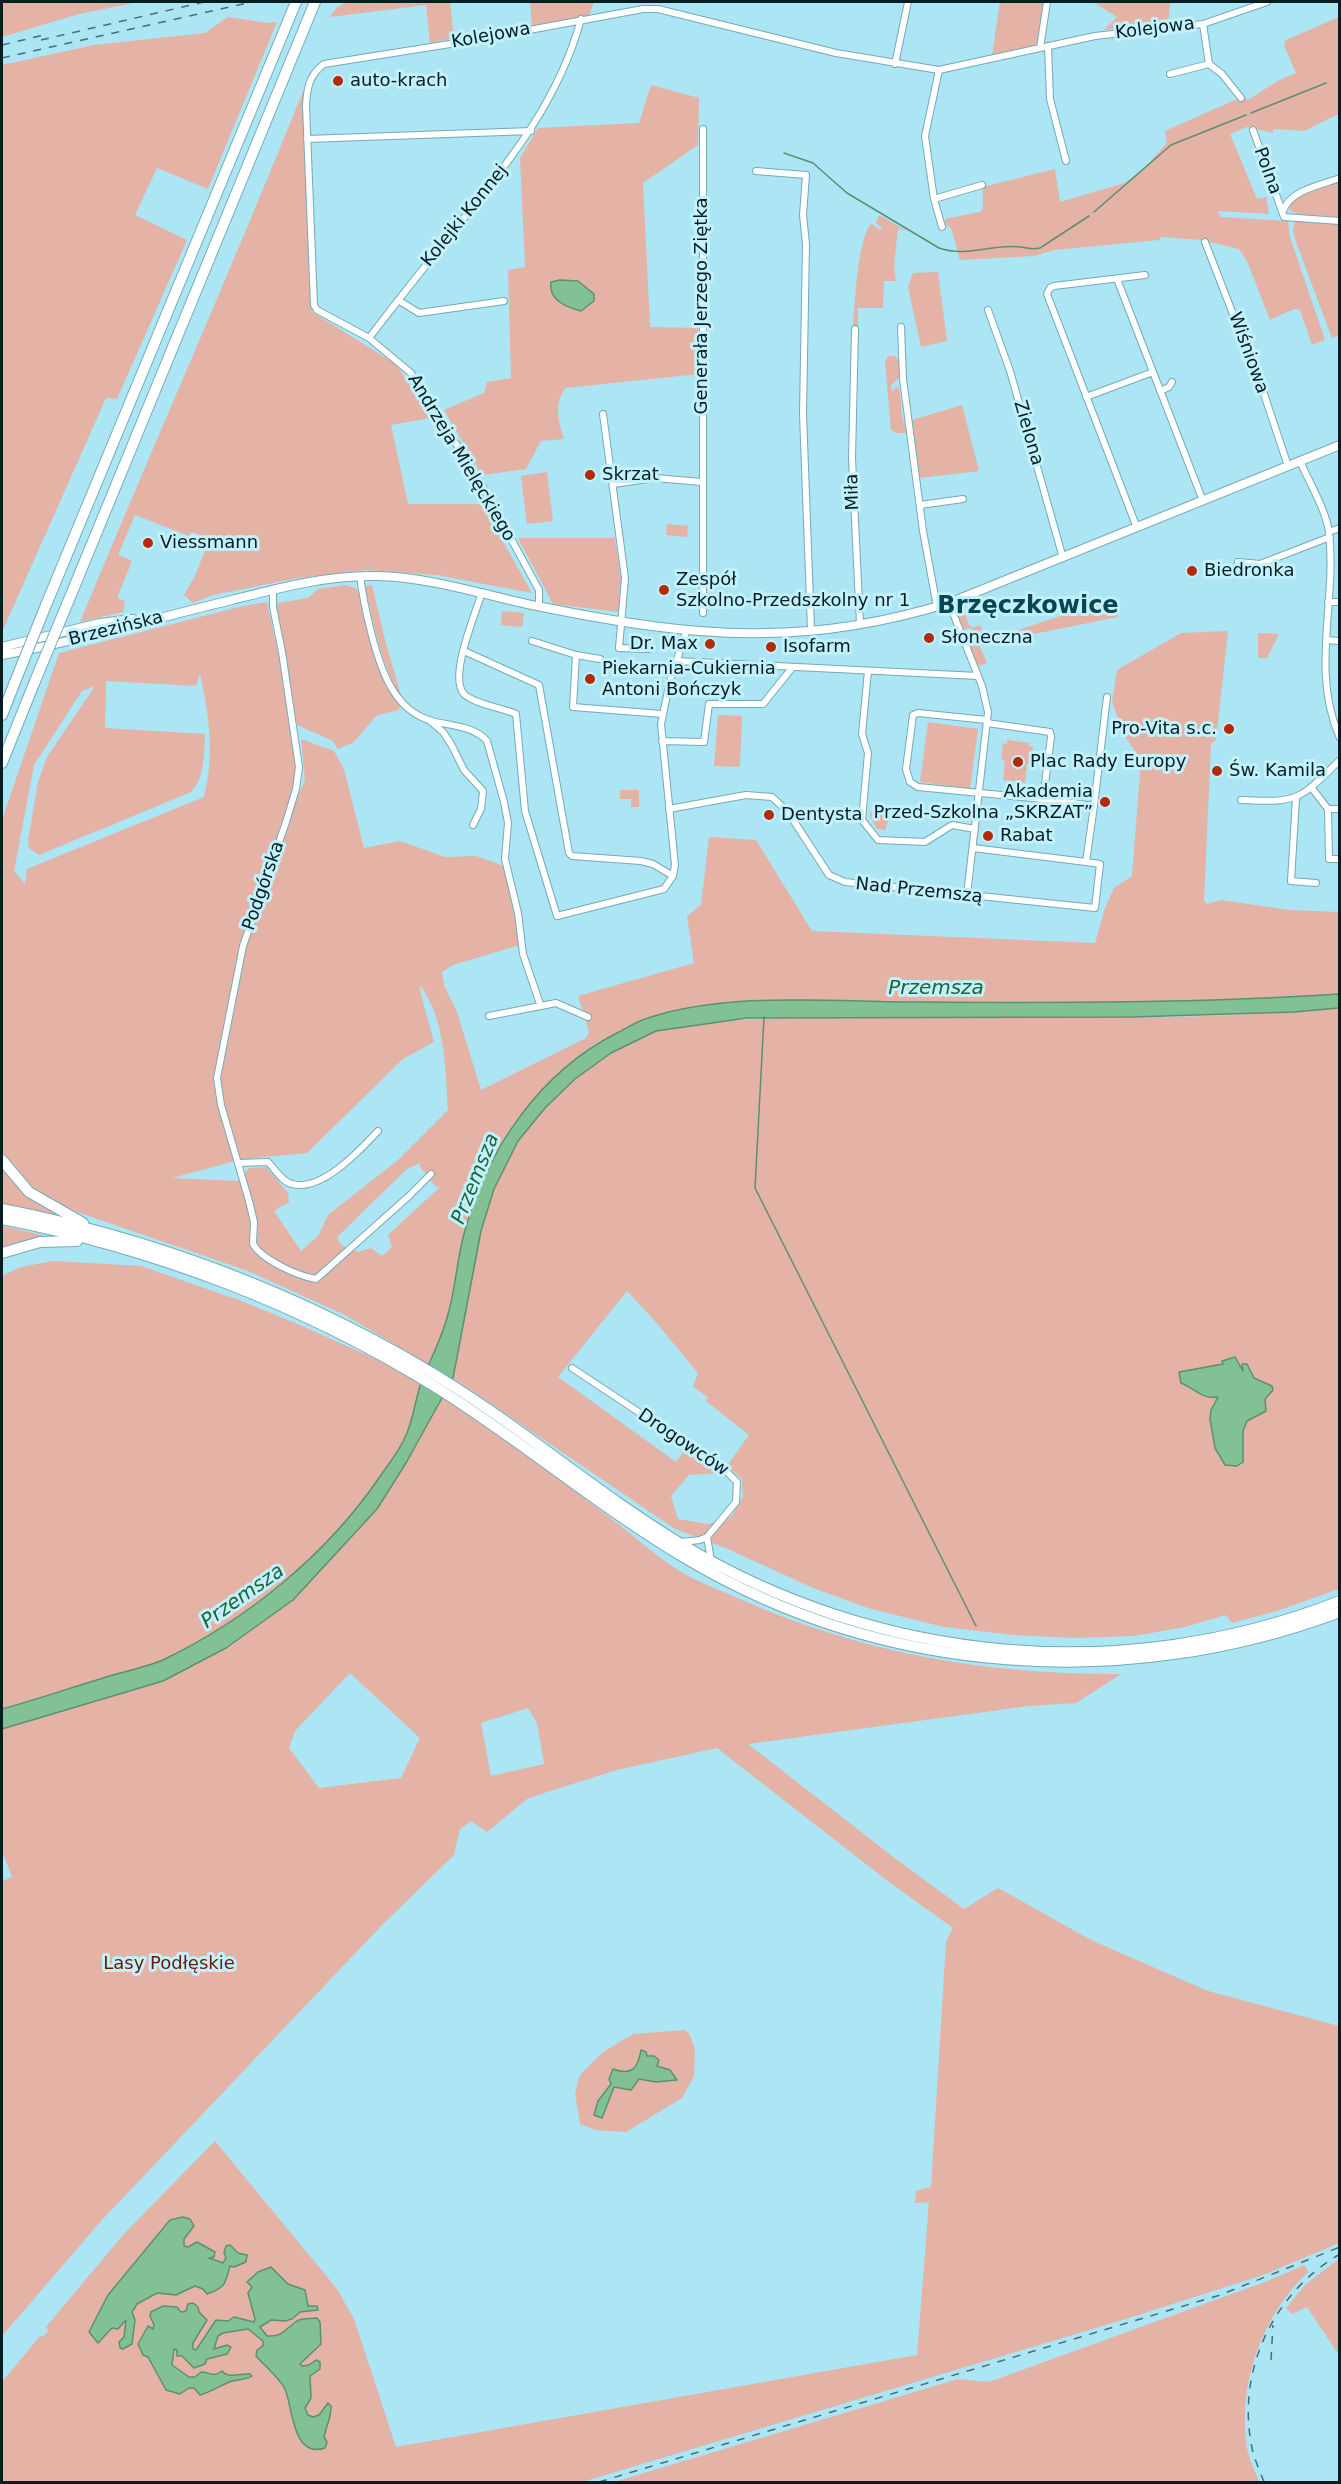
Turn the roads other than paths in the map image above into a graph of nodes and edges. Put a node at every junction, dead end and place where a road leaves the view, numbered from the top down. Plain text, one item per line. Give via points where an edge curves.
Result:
1 (296, 2) edge
2 (315, 2) edge
3 (664, 2) edge
4 (908, 2) edge
5 (1047, 2) edge
6 (1267, 2) edge
7 (658, 9) junction
8 (581, 19) junction
9 (1203, 24) junction
10 (1048, 46) junction
11 (1040, 48) junction
12 (324, 64) joint
13 (895, 64) junction
14 (1209, 64) junction
15 (939, 70) junction
16 (1170, 74) dead end
17 (1241, 98) dead end
18 (703, 129) dead end
19 (1253, 130) dead end
20 (531, 131) junction
21 (308, 139) junction
22 (1066, 161) dead end
23 (756, 171) dead end
24 (1340, 178) edge
25 (982, 185) dead end
26 (934, 199) junction
27 (1284, 214) junction
28 (1340, 221) edge
29 (942, 227) dead end
30 (1204, 242) dead end
31 (1145, 275) dead end
32 (1118, 281) junction
33 (398, 300) junction
34 (504, 301) dead end
35 (988, 310) dead end
36 (901, 327) dead end
37 (855, 328) dead end
38 (369, 338) junction
39 (1153, 372) junction
40 (1172, 382) dead end
41 (1160, 391) junction
42 (1086, 397) junction
43 (603, 414) dead end
44 (1340, 445) edge
45 (1300, 461) junction
46 (1288, 466) junction
47 (702, 482) junction
48 (613, 484) junction
49 (963, 499) dead end
50 (1203, 501) junction
51 (920, 505) junction
52 (1137, 528) junction
53 (1340, 528) edge
54 (1329, 535) junction
55 (1063, 558) junction
56 (1238, 562) dead end
57 (360, 576) junction
58 (273, 590) junction
59 (482, 592) junction
60 (1328, 602) junction
61 (1340, 602) edge
62 (949, 603) junction
63 (539, 606) junction
64 (937, 607) junction
65 (703, 613) dead end
66 (172, 615) junction
67 (620, 620) junction
68 (860, 624) junction
69 (687, 629) junction
70 (812, 630) junction
71 (1326, 640) junction
72 (1340, 640) edge
73 (532, 641) dead end
74 (2, 647) edge
75 (648, 649) dead end
76 (464, 651) junction
77 (2, 655) edge
78 (576, 655) junction
79 (600, 659) dead end
80 (676, 661) junction
81 (792, 668) junction
82 (868, 671) junction
83 (978, 676) junction
84 (1107, 697) dead end
85 (662, 714) junction
86 (2, 715) edge
87 (430, 721) junction
88 (987, 722) junction
89 (1340, 738) edge
90 (662, 741) junction
91 (1340, 760) edge
92 (2, 763) edge
93 (1311, 787) junction
94 (979, 794) junction
95 (1296, 798) junction
96 (1043, 799) junction
97 (1241, 800) dead end
98 (1094, 806) junction
99 (669, 809) junction
100 (1328, 809) junction
101 (1340, 809) edge
102 (473, 825) dead end
103 (975, 829) junction
104 (973, 848) junction
105 (1340, 859) edge
106 (1086, 862) junction
107 (673, 876) junction
108 (1316, 883) dead end
109 (967, 895) junction
110 (540, 1004) junction
111 (489, 1016) dead end
112 (588, 1017) dead end
113 (378, 1131) dead end
114 (2, 1160) edge
115 (238, 1163) junction
116 (431, 1174) dead end
117 (2, 1209) edge
118 (2, 1219) edge
119 (90, 1234) junction
120 (2, 1253) edge
121 (573, 1368) dead end
122 (499, 1422) junction
123 (707, 1537) junction
124 (678, 1542) junction
125 (711, 1562) junction
126 (1340, 1601) edge
127 (1340, 1612) edge

1 - 86 highway, bridge
2 - 92 highway, bridge
3 - 7 street
4 - 13 street
5 - 11 street
6 - 9 street, Kolejowa
7 - 8 street, Kolejowa
7 - 13 street, Kolejowa
8 - 12 street, Kolejowa
8 - 20 street, Kolejki Konnej via 569,58
9 - 10 street, Kolejowa via 1095,36
9 - 14 street
10 - 11 street, Kolejowa
10 - 22 street via 1050,99
11 - 15 street, Kolejowa
12 - 21 street, Andrzeja Mielęckiego via 315,70 307,92
13 - 15 street, Kolejowa
14 - 16 street
14 - 17 street
15 - 26 street via 925,136
18 - 47 street, Generała Jerzego Ziętka
19 - 27 street, Polna
20 - 21 street
20 - 33 street, Kolejki Konnej
21 - 38 street, Andrzeja Mielęckiego via 314,304 317,310
23 - 70 street via 806,175 803,414
24 - 27 street, Polna via 1294,196 1286,202
25 - 26 street
26 - 29 street
27 - 28 street
30 - 46 street, Wiśniowa
31 - 32 street
32 - 39 street
32 - 42 street via 1054,286 1047,294
33 - 34 street via 419,313
33 - 38 street, Kolejki Konnej
35 - 55 street, Zielona via 1010,371
36 - 51 street via 903,379
37 - 68 street, Miła via 852,458
38 - 63 street, Andrzeja Mielęckiego via 411,373 492,503 539,591
39 - 41 street
39 - 42 street
40 - 41 street
41 - 50 street
42 - 52 street
43 - 48 street
44 - 45 main road
45 - 46 main road
45 - 54 street
46 - 50 main road
47 - 48 street via 655,478
47 - 65 street, Generała Jerzego Ziętka
48 - 67 street via 625,578
49 - 51 street
50 - 52 main road
51 - 64 street
52 - 55 main road
53 - 54 street
54 - 56 street via 1260,564
54 - 60 street
55 - 62 main road
57 - 58 main road
57 - 59 main road via 425,580
57 - 87 street via 377,650 390,686 408,709
58 - 66 main road
58 - 115 street, Podgórska via 299,766 286,822 243,946 218,1066 219,1096
59 - 63 main road
59 - 76 street
60 - 61 street
60 - 71 street
62 - 64 main road
62 - 83 street
63 - 67 main road
64 - 68 main road
66 - 74 main road, Brzezińska via 100,623
66 - 77 main road, Brzezińska
67 - 69 main road
67 - 75 street via 619,648
68 - 70 main road
69 - 70 main road via 764,633
69 - 80 street
71 - 72 street
71 - 89 street via 1326,694
73 - 78 street
76 - 107 street via 539,685 568,853 641,861
76 - 107 street via 459,685 464,694 516,714 525,811 557,916 664,889
78 - 79 street
78 - 85 street via 573,707
80 - 81 street
80 - 85 street
81 - 82 street
81 - 90 street via 763,704 709,704 704,742
82 - 83 street
82 - 103 street via 862,734 868,753 862,820 878,840 925,842 952,825
83 - 88 street via 988,709
84 - 98 street
85 - 90 street
87 - 102 street via 443,732 464,770 483,791 481,809
87 - 110 street via 466,728 487,741 508,823 505,859 523,954
88 - 94 street
88 - 94 street via 918,713 913,715 909,736 906,769 910,782 918,787
88 - 96 street via 1050,732
90 - 99 street
91 - 93 street
93 - 95 street
93 - 100 street
94 - 96 street
94 - 103 street
95 - 97 street
95 - 108 street via 1291,881
96 - 98 street
98 - 106 street
99 - 107 street
99 - 109 street, Nad Przemszą via 746,795 772,797 788,812 822,866 836,880
100 - 101 street
100 - 105 street via 1329,859
103 - 104 street
104 - 106 street
104 - 109 street
106 - 109 street, Nad Przemszą via 1100,864 1095,908
110 - 111 street
110 - 112 street via 565,1005
113 - 115 street via 343,1167 308,1183 289,1183 268,1162
114 - 119 highway via 20,1184
115 - 116 street, Podgórska via 254,1222 256,1250 304,1277 316,1279
117 - 119 highway
118 - 119 highway
119 - 120 highway
119 - 122 highway via 240,1289 404,1362
121 - 123 street, Drogowców via 732,1475 737,1482 736,1502
122 - 124 highway
122 - 127 highway via 659,1542 719,1578 811,1617 907,1646 1007,1660 1112,1662 1237,1643
123 - 124 street
123 - 125 street
124 - 125 highway
125 - 126 highway via 776,1593 851,1621 937,1641 1011,1651 1090,1652 1183,1644 1264,1626

